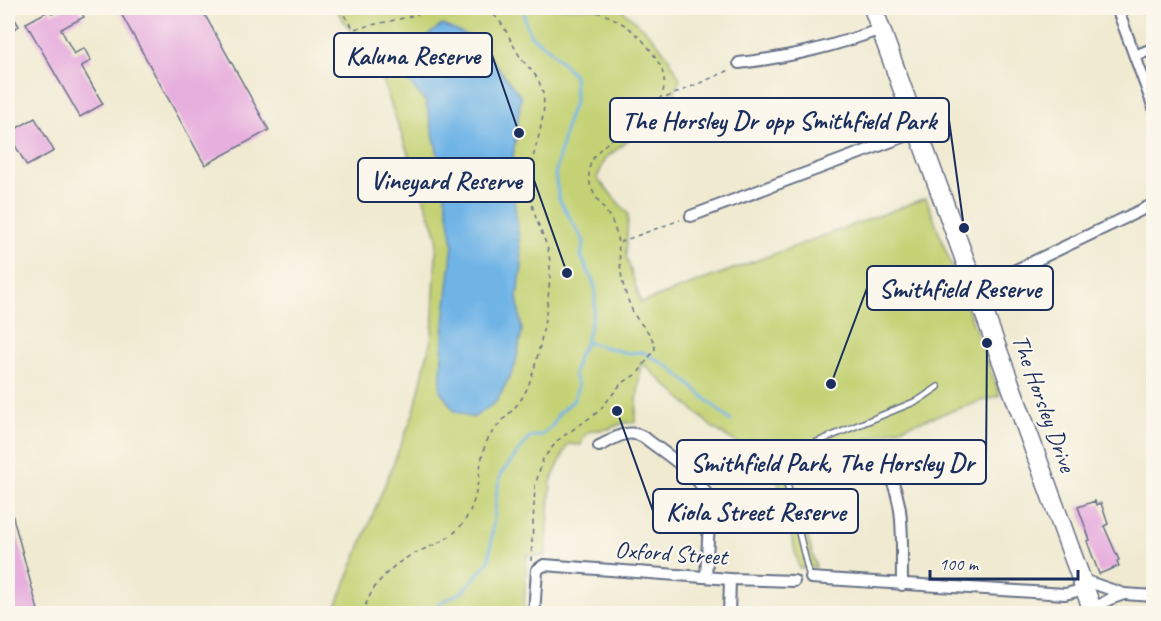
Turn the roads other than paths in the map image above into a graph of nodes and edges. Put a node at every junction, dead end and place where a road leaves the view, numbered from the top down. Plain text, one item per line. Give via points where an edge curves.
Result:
1 (873, 8) edge
2 (1117, 8) edge
3 (881, 29) junction
4 (1154, 48) edge
5 (1135, 56) junction
6 (739, 63) road end
7 (1154, 108) edge
8 (919, 130) junction
9 (1154, 204) edge
10 (691, 216) road end
11 (976, 289) junction
12 (938, 387) dead end
13 (599, 446) dead end
14 (878, 454) dead end
15 (706, 577) junction
16 (811, 578) joint
17 (730, 579) junction
18 (794, 581) dead end
19 (902, 585) junction
20 (1085, 585) junction
21 (1124, 594) junction
22 (1154, 596) edge
23 (1093, 611) edge
24 (534, 614) edge
25 (729, 614) edge

1 - 3 main road, The Horsley Drive
2 - 5 street
3 - 6 street via 826,48
3 - 8 main road, The Horsley Drive
4 - 5 street
5 - 7 street
8 - 10 street
8 - 11 main road, The Horsley Drive
9 - 11 street
11 - 20 main road, The Horsley Drive
12 - 16 lane via 919,400 800,449 784,460
13 - 15 street via 624,433 637,434 699,482 710,504
14 - 19 street via 898,493
15 - 17 street, Oxford Street
15 - 24 street, Oxford Street via 544,565 537,570
16 - 19 street
17 - 18 street, Oxford Street
17 - 25 street
19 - 20 street via 1065,594
20 - 21 street
20 - 23 main road, The Horsley Drive
21 - 22 street
21 - 23 street

